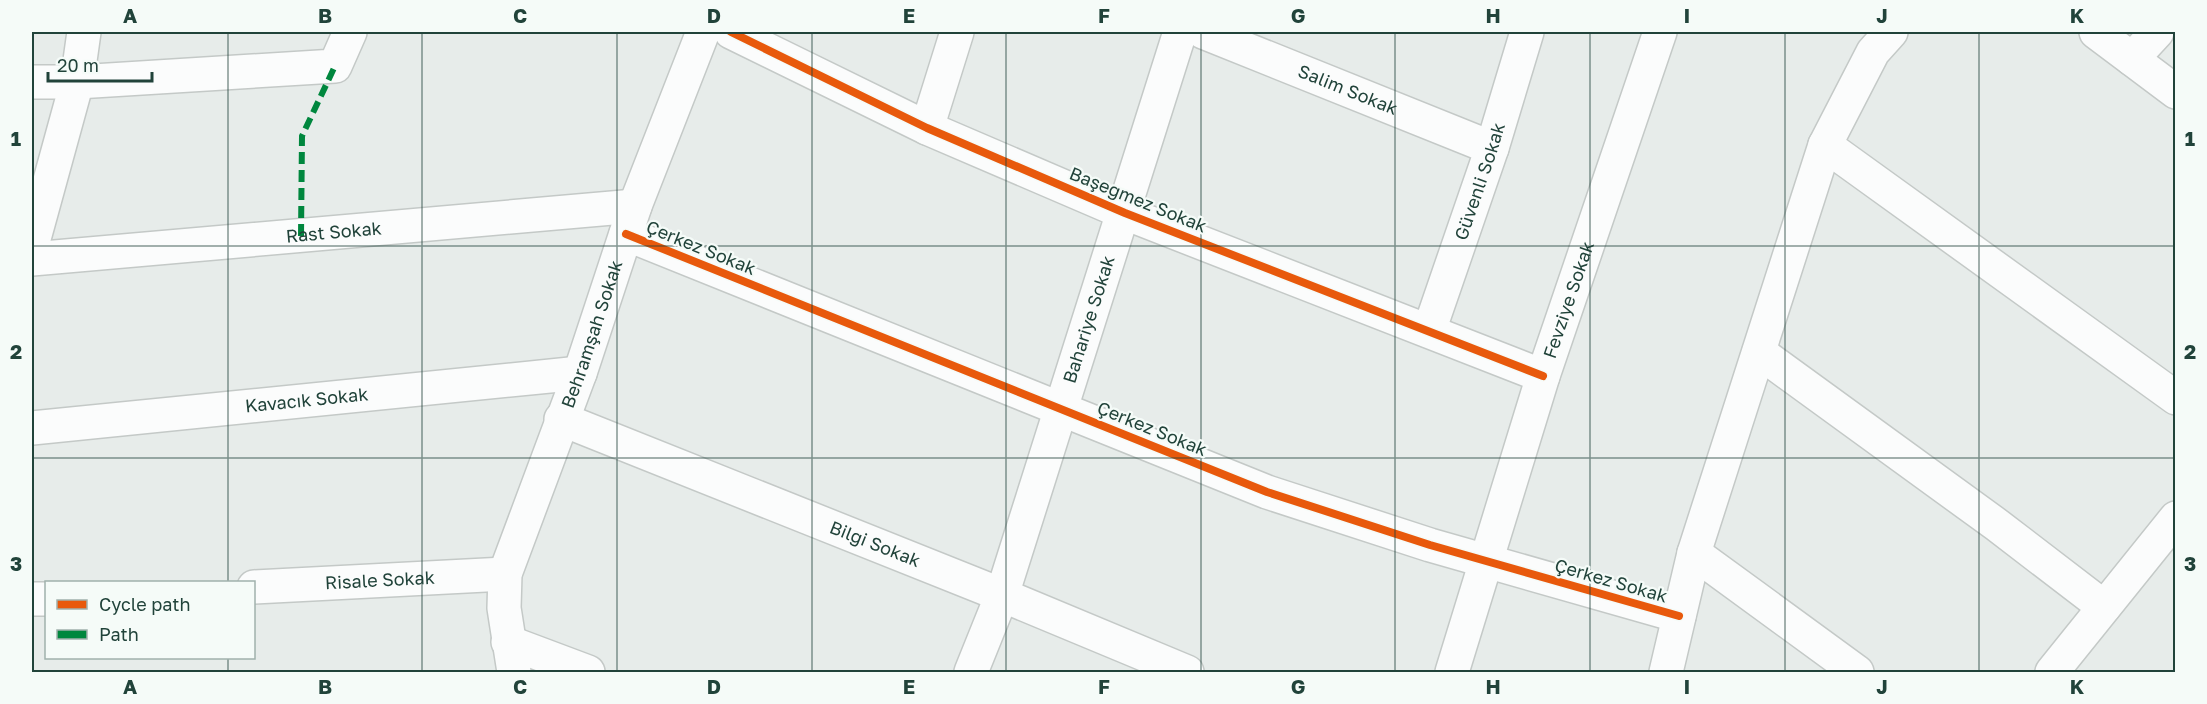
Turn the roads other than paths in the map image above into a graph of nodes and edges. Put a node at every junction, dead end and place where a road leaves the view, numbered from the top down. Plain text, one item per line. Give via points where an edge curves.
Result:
1 (84, 32) edge
2 (350, 32) edge
3 (703, 32) edge
4 (731, 32) edge
5 (957, 32) edge
6 (1180, 32) edge
7 (1203, 32) edge
8 (1527, 32) edge
9 (1660, 32) edge
10 (1891, 32) edge
11 (2096, 32) edge
12 (2157, 32) edge
13 (2132, 59) junction
14 (32, 82) edge
15 (77, 82) junction
16 (2175, 92) edge
17 (927, 128) junction
18 (1825, 145) junction
19 (1492, 148) junction
20 (1125, 213) junction
21 (631, 220) junction
22 (32, 246) edge
23 (32, 259) edge
24 (1429, 331) junction
25 (1759, 352) junction
26 (580, 373) junction
27 (1543, 376) junction
28 (2175, 398) edge
29 (1063, 409) junction
30 (561, 419) junction
31 (32, 428) edge
32 (2175, 518) edge
33 (1694, 553) junction
34 (1486, 562) junction
35 (505, 574) junction
36 (255, 587) edge
37 (1002, 595) junction
38 (2104, 607) junction
39 (1679, 616) junction
40 (511, 657) edge
41 (588, 672) edge
42 (971, 672) edge
43 (1187, 672) edge
44 (1452, 672) edge
45 (1666, 672) edge
46 (1857, 672) edge
47 (2052, 672) edge

1 - 15 street
2 - 15 street via 335,66
3 - 21 street, Behramşah Sokak
4 - 17 street, Başeğmez Sokak
5 - 17 street
6 - 20 street, Bahariye Sokak
7 - 19 street, Salim Sokak
8 - 19 street, Güvenli Sokak
9 - 27 street, Fevziye Sokak
10 - 18 street via 1873,52
11 - 13 street
12 - 13 street
13 - 16 street
14 - 15 street
15 - 22 street
17 - 20 street, Başeğmez Sokak
18 - 25 street
18 - 28 street
19 - 24 street, Güvenli Sokak
20 - 24 street, Başeğmez Sokak
20 - 29 street, Bahariye Sokak
21 - 23 street, Rast Sokak
21 - 26 street, Behramşah Sokak
21 - 29 street, Çerkez Sokak
24 - 27 street, Başeğmez Sokak
25 - 33 street
25 - 38 street
26 - 30 street, Behramşah Sokak
26 - 31 street, Kavacık Sokak
27 - 34 street, Fevziye Sokak
29 - 34 street, Çerkez Sokak via 1267,492
29 - 37 street, Bahariye Sokak
30 - 35 street, Behramşah Sokak
30 - 37 street, Bilgi Sokak
32 - 38 street
33 - 39 street
33 - 46 street
34 - 39 street, Çerkez Sokak
34 - 44 street, Fevziye Sokak
35 - 36 street, Risale Sokak
35 - 40 street, Behramşah Sokak via 504,608
37 - 42 street, Bahariye Sokak
37 - 43 street, Bilgi Sokak
38 - 47 street
39 - 45 street
40 - 41 street

